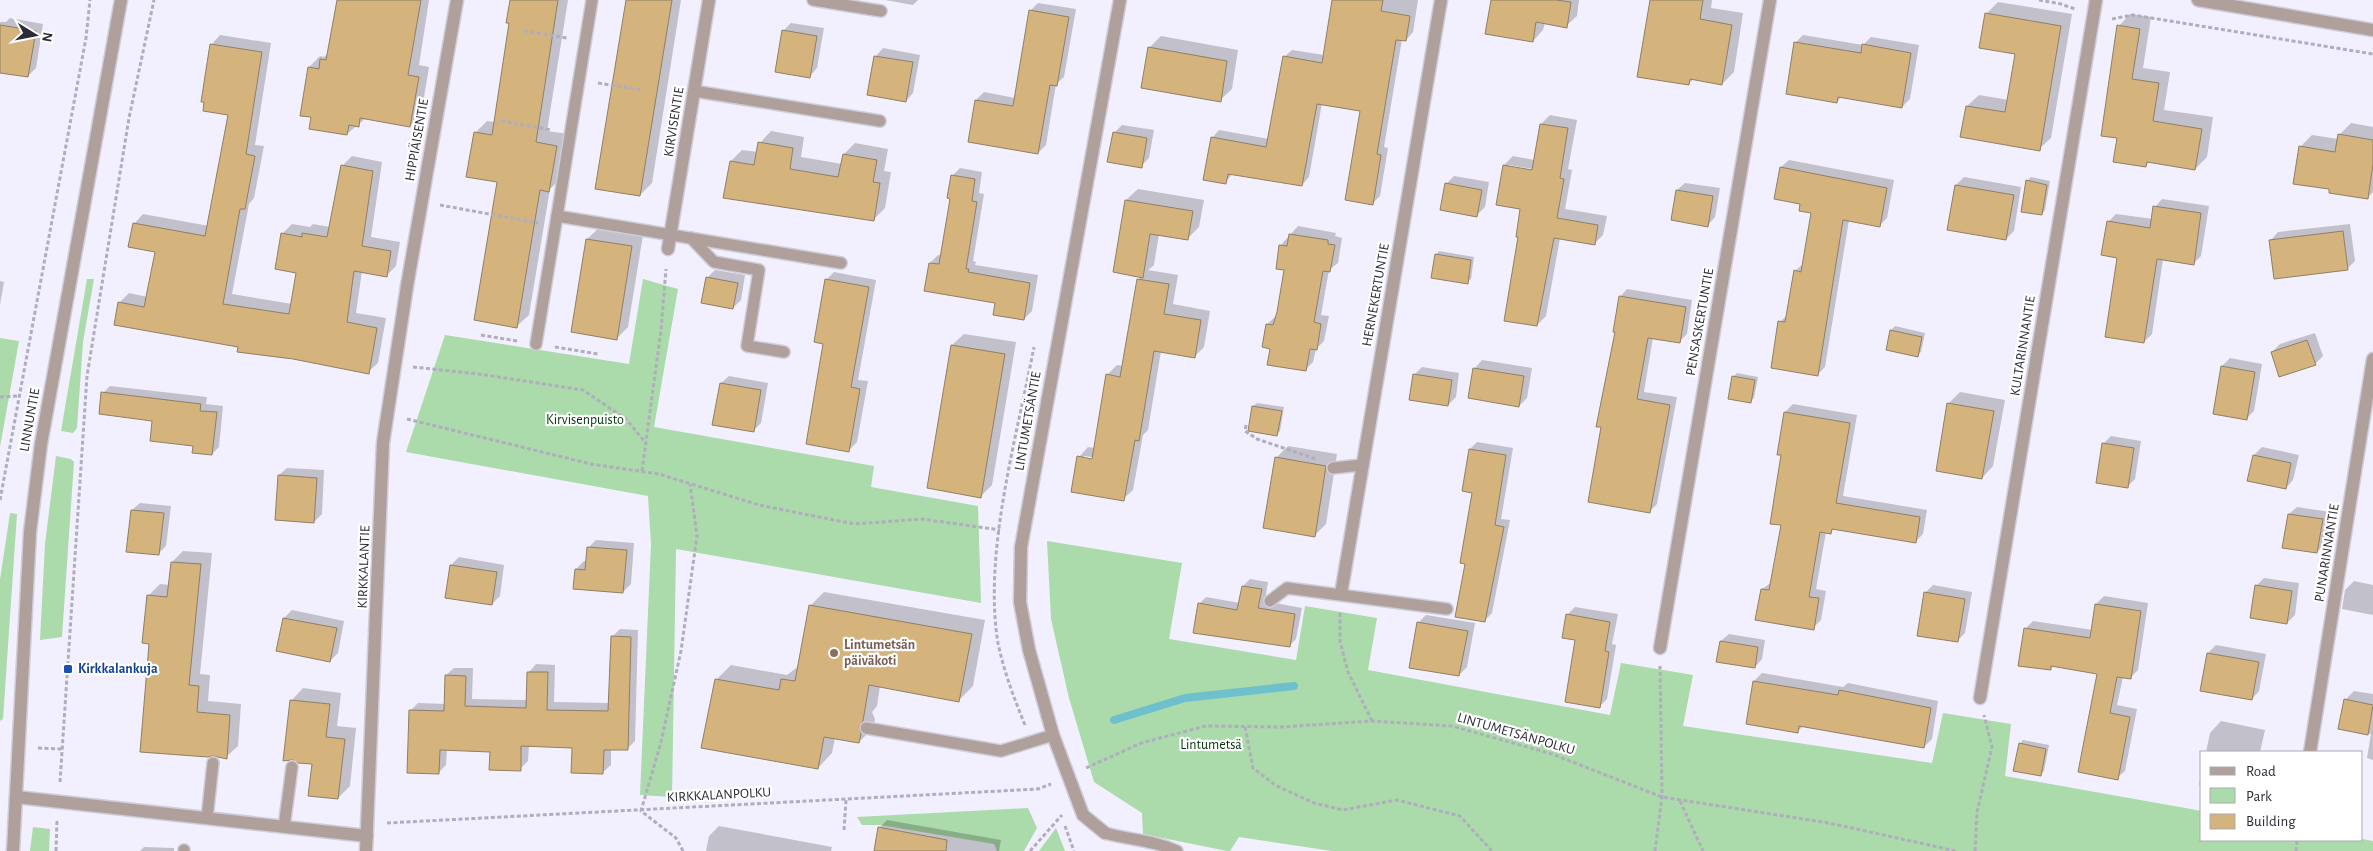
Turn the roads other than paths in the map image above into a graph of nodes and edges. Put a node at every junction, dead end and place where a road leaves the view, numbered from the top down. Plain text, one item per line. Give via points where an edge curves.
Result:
1 (121, 0) edge
2 (457, 0) edge
3 (592, 0) edge
4 (709, 0) edge
5 (813, 0) edge
6 (1120, 0) edge
7 (1441, 0) edge
8 (1770, 0) edge
9 (2096, 0) edge
10 (2198, 0) edge
11 (881, 11) dead end
12 (2373, 30) edge
13 (694, 90) junction
14 (880, 121) dead end
15 (556, 221) junction
16 (670, 235) junction
17 (691, 238) junction
18 (668, 249) road end
19 (841, 263) dead end
20 (407, 286) joint
21 (536, 344) road end
22 (784, 352) dead end
23 (2373, 359) edge
24 (1362, 465) junction
25 (1333, 468) dead end
26 (1341, 594) junction
27 (1270, 601) dead end
28 (1447, 609) dead end
29 (1660, 648) road end
30 (1980, 698) road end
31 (866, 728) dead end
32 (1053, 734) junction
33 (2310, 751) edge
34 (213, 764) dead end
35 (292, 767) dead end
36 (16, 797) junction
37 (207, 818) junction
38 (284, 827) junction
39 (1105, 833) joint
40 (367, 836) junction
41 (13, 851) edge
42 (366, 851) edge
43 (1177, 851) edge

1 - 36 street, LINNUNTIE via 41,444 30,532
2 - 20 street, HIPPIÄISENTIE
3 - 15 lane
4 - 13 street, KIRVISENTIE
5 - 11 lane
6 - 32 street, LINTUMETSÄNTIE via 1021,548 1020,602 1029,650
7 - 24 street, HERNEKERTUNTIE
8 - 29 street, PENSASKERTUNTIE
9 - 30 street, KULTARINNANTIE
10 - 12 street
13 - 14 lane
13 - 16 street, KIRVISENTIE
15 - 16 lane
15 - 21 lane
16 - 17 lane
16 - 18 street, KIRVISENTIE
17 - 19 lane
17 - 22 lane via 714,262 759,270 747,346
20 - 40 street, KIRKKALANTIE via 383,443
23 - 33 street, PUNARINNANTIE
24 - 25 lane
24 - 26 street, HERNEKERTUNTIE
26 - 27 lane via 1287,588
26 - 28 lane
31 - 32 lane via 1001,751
32 - 39 street, LINTUMETSÄNTIE via 1082,815
34 - 37 lane
35 - 38 lane
36 - 37 street
36 - 41 street, LINNUNTIE
37 - 38 street
38 - 40 street
39 - 43 lane
40 - 42 street, KIRKKALANTIE

